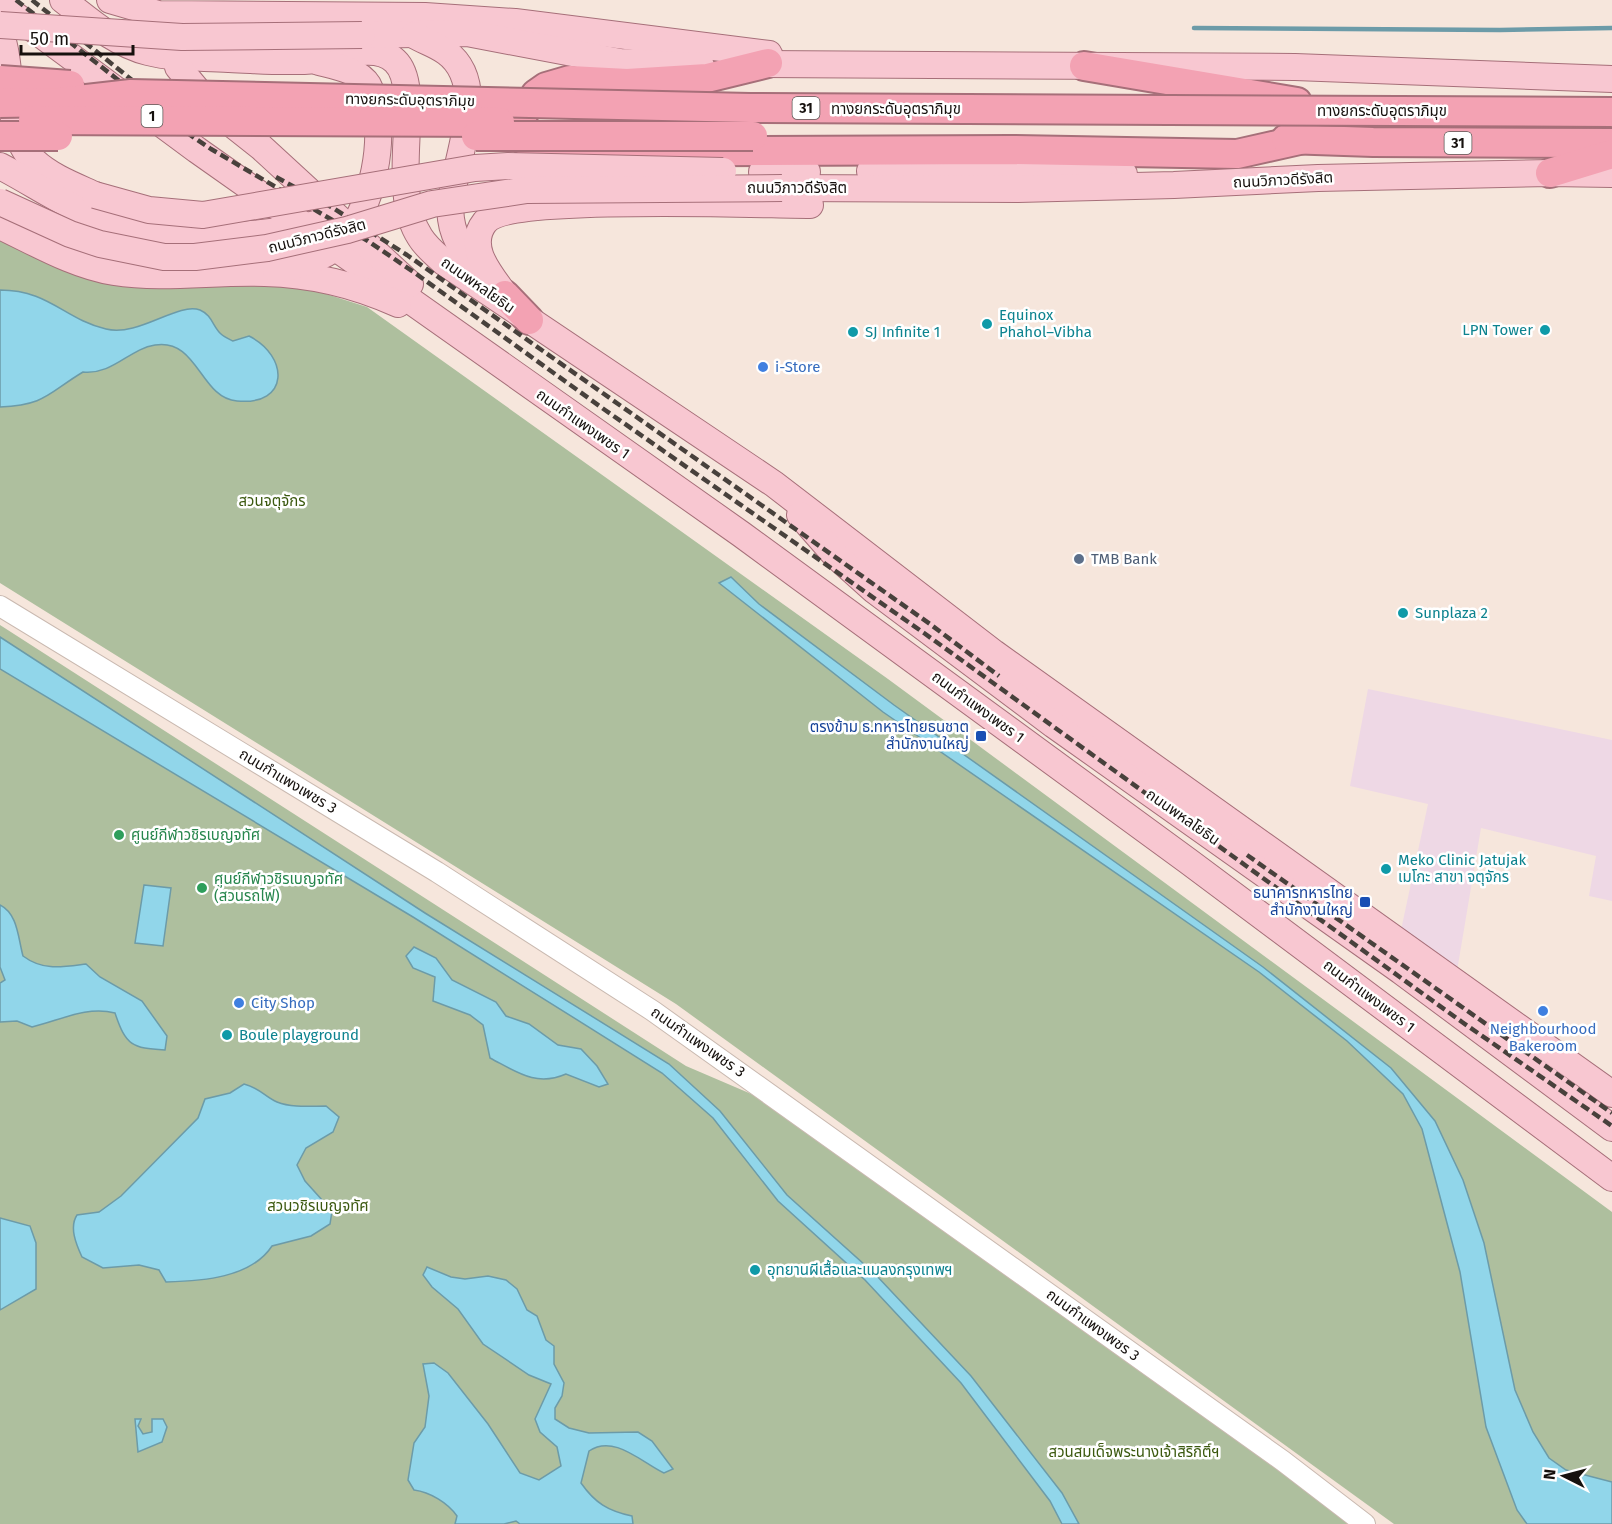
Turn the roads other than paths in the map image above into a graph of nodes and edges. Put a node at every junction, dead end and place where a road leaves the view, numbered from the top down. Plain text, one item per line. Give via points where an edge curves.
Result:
1 (63, 0) edge
2 (110, 0) edge
3 (0, 4) edge
4 (158, 14) junction
5 (213, 14) junction
6 (0, 25) edge
7 (183, 31) junction
8 (0, 32) edge
9 (414, 35) junction
10 (176, 57) junction
11 (211, 58) junction
12 (268, 60) junction
13 (315, 60) junction
14 (782, 63) junction
15 (1083, 66) junction
16 (1612, 79) edge
17 (0, 80) edge
18 (0, 86) edge
19 (131, 94) junction
20 (1297, 102) junction
21 (0, 103) edge
22 (1612, 104) edge
23 (1612, 112) edge
24 (0, 120) edge
25 (1612, 130) edge
26 (518, 134) junction
27 (0, 136) edge
28 (377, 136) junction
29 (1304, 139) junction
30 (1612, 144) edge
31 (261, 147) junction
32 (1612, 154) edge
33 (0, 166) edge
34 (1550, 173) junction
35 (1612, 174) edge
36 (0, 179) edge
37 (1174, 186) junction
38 (0, 202) edge
39 (565, 204) junction
40 (413, 225) junction
41 (0, 226) edge
42 (306, 226) junction
43 (346, 228) junction
44 (264, 273) junction
45 (157, 276) junction
46 (506, 295) junction
47 (529, 320) junction
48 (436, 321) junction
49 (774, 484) junction
50 (0, 606) edge
51 (1337, 926) junction
52 (1400, 942) junction
53 (1612, 1094) edge
54 (1612, 1128) edge
55 (1612, 1178) edge
56 (1365, 1524) edge

1 - 10 main road, ถนนพหลโยธิน via 125,43
2 - 4 main road
3 - 42 main road, 1
4 - 5 main road
4 - 7 main road
5 - 7 main road
5 - 14 main road via 425,16 515,22 757,52 777,56
6 - 9 main road, bridge via 182,37
7 - 10 main road
7 - 11 main road
8 - 37 main road, bridge via 10,72 14,124 24,149 46,170 95,195 149,210 203,215 475,168 508,166 762,172 1083,169
9 - 14 main road via 467,33 651,66
9 - 46 main road via 447,53 464,80 468,117 451,219 460,247
10 - 11 main road, ถนนพหลโยธิน
10 - 31 main road via 185,79 213,109
11 - 12 main road, ถนนพหลโยธิน
12 - 13 main road, ถนนพหลโยธิน
12 - 31 main road via 248,75 237,98 244,126
13 - 28 main road via 349,70 367,83
13 - 40 main road, ถนนพหลโยธิน via 381,53 402,69 408,97 405,185
14 - 15 main road
14 - 26 highway via 707,78 627,83 570,80 554,84 536,94 521,117
15 - 16 main road via 1295,67
15 - 20 highway
17 - 19 highway, bridge via 76,85
18 - 20 highway, 31, bridge via 322,83 751,101
19 - 21 highway, ทางยกระดับอุตราภิมุข / 31, bridge via 60,102
19 - 23 highway, ทางยกระดับอุตราภิมุข / 31, bridge via 750,108
20 - 22 highway, 31
24 - 25 highway, ทางยกระดับอุตราภิมุข / 31, bridge
26 - 29 highway via 539,150 559,152 1011,150 1237,154
26 - 39 main road via 526,183 537,195
27 - 29 highway, 31, bridge
28 - 40 main road via 401,205
28 - 43 main road via 367,198
29 - 30 highway, 31
31 - 43 main road, ถนนกำแพงเพชร 1
32 - 34 highway
33 - 42 main road via 94,217 146,230 195,236
34 - 35 main road, ถนนวิภาวดีรังสิต / 31
34 - 37 main road, ถนนวิภาวดีรังสิต / 31 via 1318,178
36 - 45 main road via 122,235 170,244 176,251 176,261
37 - 38 main road, ถนนวิภาวดีรังสิต / 31, bridge via 527,190 432,204 267,249 195,258 164,257 100,244
37 - 39 main road via 1083,203
39 - 46 main road via 502,213 486,222 478,240 480,256
40 - 47 main road, ถนนพหลโยธิน via 431,251
41 - 45 main road via 84,264 111,272
42 - 43 main road
43 - 44 main road via 297,265
43 - 48 main road, ถนนกำแพงเพชร 1
44 - 45 main road
44 - 48 main road via 347,286
46 - 47 highway
47 - 49 main road, ถนนพหลโยธิน
48 - 55 main road, ถนนกำแพงเพชร 1 via 741,534
49 - 51 main road, ถนนพหลโยธิน via 827,547 874,590 1054,725
49 - 52 main road, ถนนพหลโยธิน via 1004,660
50 - 56 street, ถนนกำแพงเพชร 3 via 437,872 653,1011 1283,1461
51 - 52 main road
51 - 54 main road, ถนนพหลโยธิน
52 - 53 main road, ถนนพหลโยธิน

